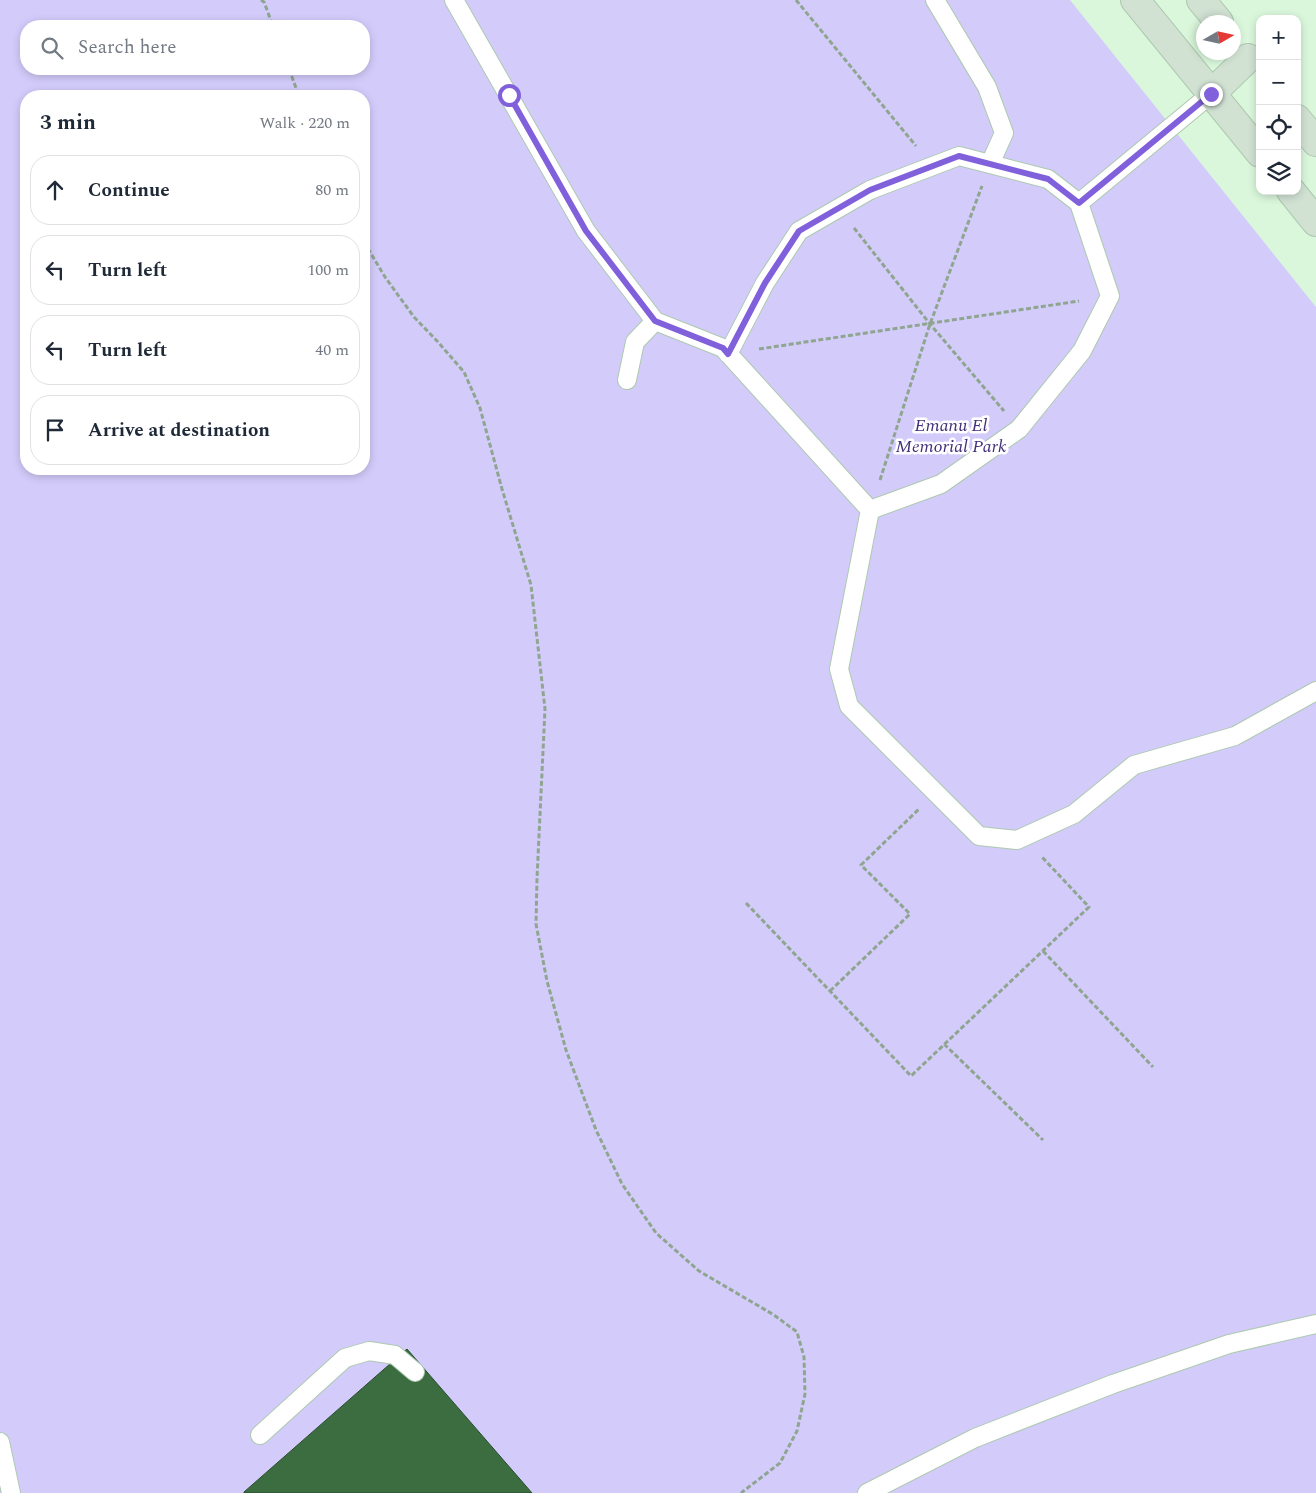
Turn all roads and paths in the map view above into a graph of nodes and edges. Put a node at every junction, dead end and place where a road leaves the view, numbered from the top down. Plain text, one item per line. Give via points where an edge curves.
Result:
1 (261, 0) edge
2 (454, 0) edge
3 (796, 0) edge
4 (935, 0) edge
5 (1135, 0) edge
6 (1201, 0) edge
7 (1213, 15) edge
8 (271, 20) edge
9 (1247, 57) edge
10 (291, 75) edge
11 (297, 90) edge
12 (1211, 94) junction
13 (1301, 124) edge
14 (1316, 142) edge
15 (1258, 150) edge
16 (990, 164) junction
17 (932, 166) junction
18 (1294, 195) edge
19 (1079, 203) junction
20 (838, 209) junction
21 (1316, 222) edge
22 (370, 252) edge
23 (1110, 296) junction
24 (655, 321) junction
25 (930, 324) junction
26 (728, 354) junction
27 (627, 380) dead end
28 (1019, 429) junction
29 (870, 510) junction
30 (1316, 692) edge
31 (936, 793) junction
32 (1023, 837) junction
33 (746, 903) dead end
34 (1043, 951) junction
35 (830, 991) junction
36 (944, 1044) junction
37 (1152, 1067) dead end
38 (1043, 1140) dead end
39 (1316, 1324) edge
40 (425, 1381) edge
41 (260, 1435) dead end
42 (0, 1442) edge
43 (12, 1493) edge
44 (741, 1493) edge
45 (867, 1493) edge

1 - 8 path
2 - 24 lane via 586,231
3 - 17 path
4 - 16 lane via 987,87 1004,133
5 - 12 main road
6 - 7 main road
9 - 12 main road
10 - 11 path
12 - 15 main road
12 - 19 lane
13 - 14 main road
16 - 17 lane via 959,156
16 - 19 lane via 1048,179
16 - 25 path
17 - 20 lane via 870,190
18 - 21 main road
19 - 23 lane
20 - 25 path
20 - 26 lane via 799,231 765,283
22 - 44 path via 414,317 464,372 480,408 531,585 545,709 536,924 566,1050 596,1130 622,1184 656,1233 699,1271 774,1314 797,1332 804,1357 806,1394 797,1431 780,1463
23 - 25 path
23 - 28 lane via 1082,351
24 - 26 lane via 723,348
24 - 27 lane via 635,342
25 - 26 path
25 - 28 path
25 - 29 path
26 - 29 lane
28 - 29 lane via 941,484
29 - 31 lane via 839,669 849,706
30 - 32 lane via 1236,736 1134,765 1074,814
31 - 32 lane via 979,836 1017,840
31 - 35 path via 861,865 910,914
32 - 34 path via 1089,907
33 - 35 path
34 - 36 path
34 - 37 path
35 - 36 path via 911,1076
36 - 38 path
39 - 45 lane via 1229,1344 1114,1384 975,1438
40 - 41 lane via 395,1355 369,1351 344,1358
42 - 43 lane

